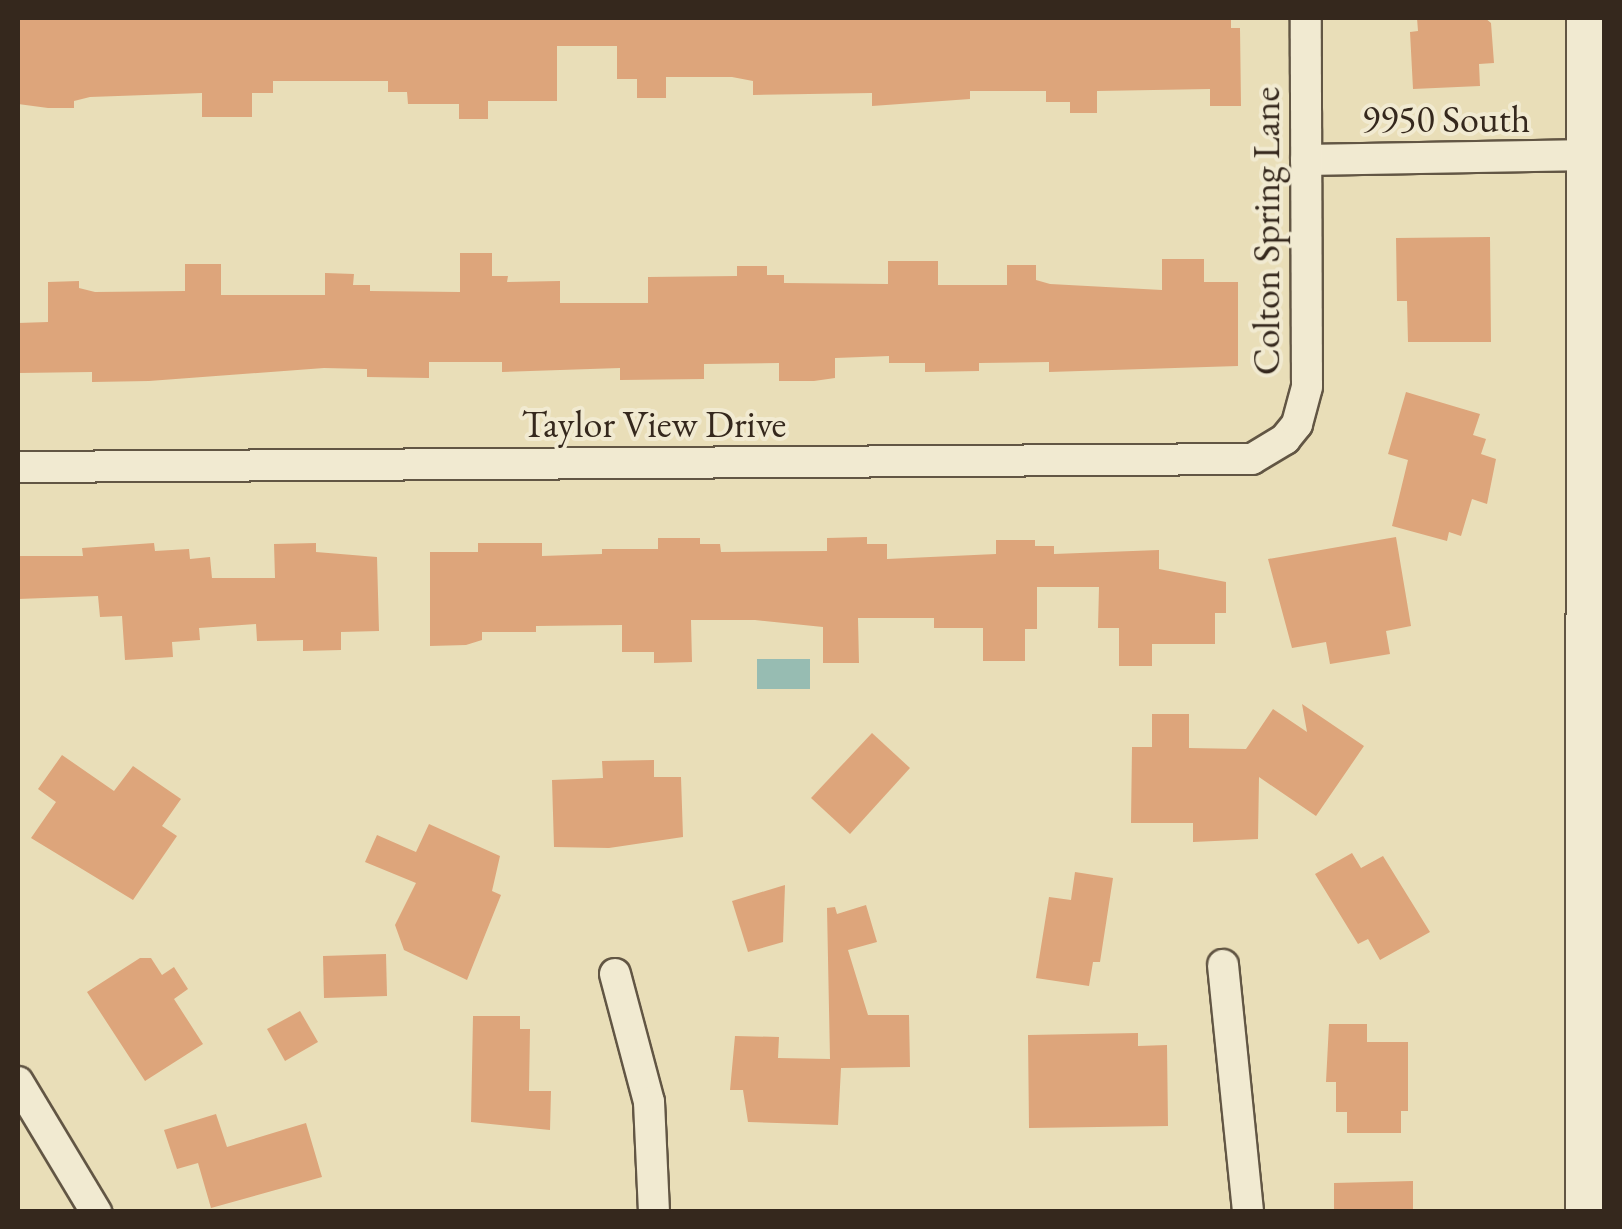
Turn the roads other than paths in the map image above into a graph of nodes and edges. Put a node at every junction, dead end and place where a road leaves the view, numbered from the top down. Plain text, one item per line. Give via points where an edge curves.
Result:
1 (1306, 18) edge
2 (1588, 18) edge
3 (1596, 156) edge
4 (1306, 160) junction
5 (1597, 435) edge
6 (1285, 440) joint
7 (18, 467) edge
8 (1598, 949) edge
9 (1223, 965) dead end
10 (615, 974) dead end
11 (18, 1082) edge
12 (96, 1212) edge
13 (654, 1212) edge
14 (1248, 1212) edge
15 (1587, 1212) edge

1 - 4 street, Colton Spring Lane
2 - 3 street
3 - 4 street, 9950 South
3 - 5 street
4 - 6 street, Colton Spring Lane via 1307,387
5 - 8 street
6 - 7 street, Taylor View Drive via 1270,452 1232,462
8 - 15 street
9 - 14 street
10 - 13 street via 648,1102
11 - 12 street

